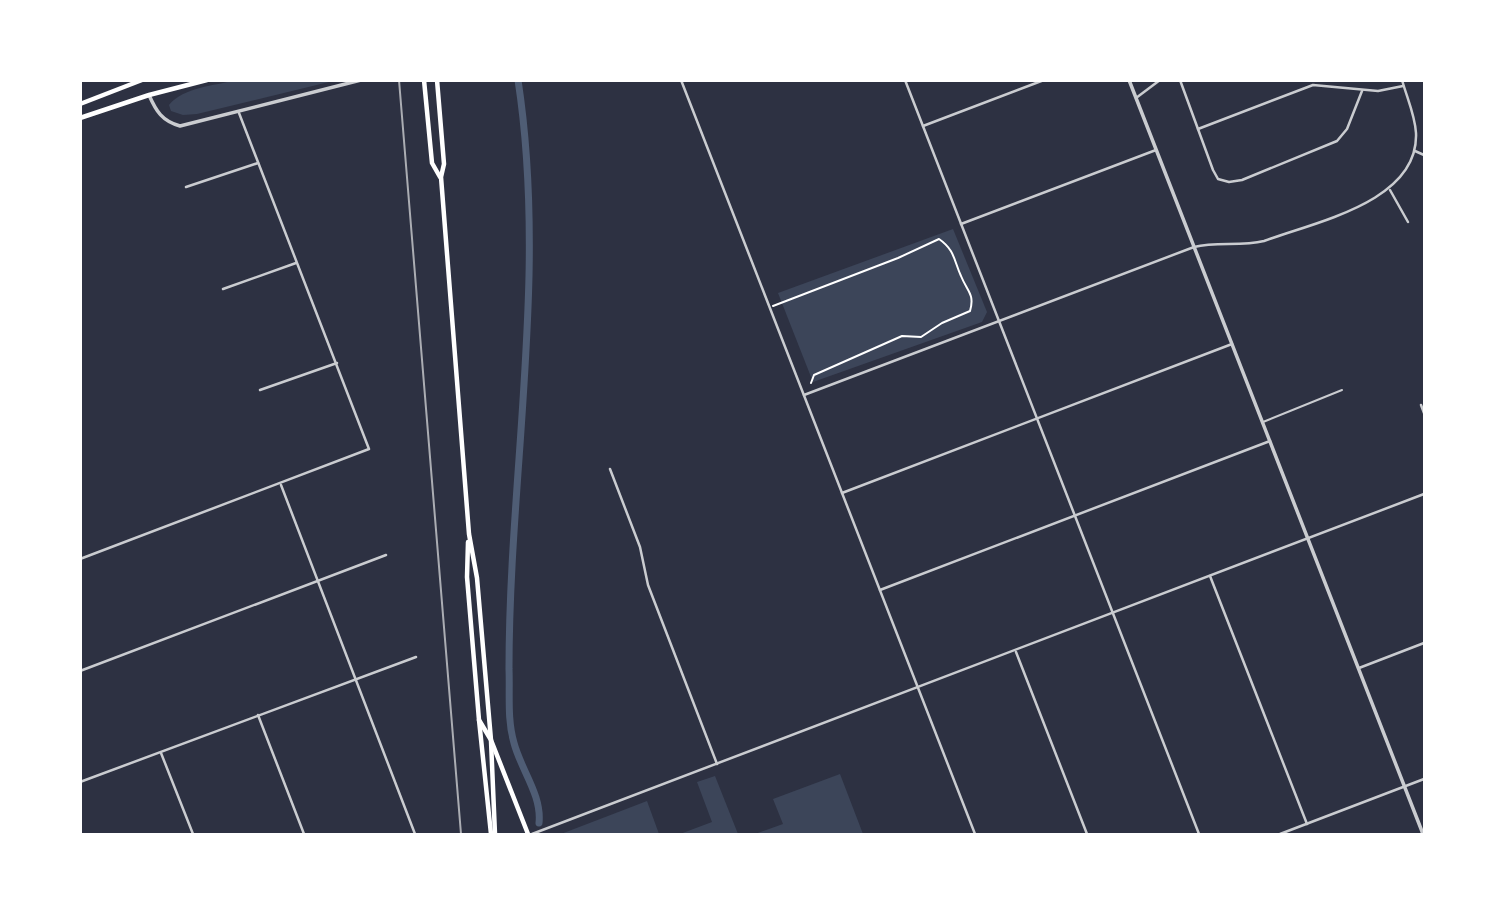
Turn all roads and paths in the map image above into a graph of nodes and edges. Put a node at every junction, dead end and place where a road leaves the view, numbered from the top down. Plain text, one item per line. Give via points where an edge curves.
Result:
1 (142, 80) edge
2 (206, 80) edge
3 (361, 80) edge
4 (424, 80) edge
5 (437, 80) edge
6 (681, 80) edge
7 (905, 80) edge
8 (1044, 80) edge
9 (1129, 80) edge
10 (1160, 80) edge
11 (1180, 80) edge
12 (1402, 80) edge
13 (1404, 86) junction
14 (1362, 91) junction
15 (149, 94) junction
16 (1136, 98) junction
17 (80, 104) edge
18 (239, 113) junction
19 (80, 118) edge
20 (923, 127) junction
21 (1198, 129) junction
22 (1156, 150) junction
23 (1415, 151) junction
24 (1424, 155) edge
25 (258, 163) junction
26 (441, 177) junction
27 (186, 187) dead end
28 (1390, 190) junction
29 (1408, 222) dead end
30 (961, 224) junction
31 (1194, 247) junction
32 (297, 262) junction
33 (223, 289) dead end
34 (769, 307) junction
35 (999, 321) junction
36 (1232, 344) junction
37 (337, 363) junction
38 (811, 383) dead end
39 (260, 390) dead end
40 (1342, 390) dead end
41 (804, 395) junction
42 (1421, 405) dead end
43 (1424, 413) edge
44 (1037, 418) junction
45 (1262, 423) junction
46 (1270, 441) junction
47 (610, 469) dead end
48 (281, 484) junction
49 (842, 493) junction
50 (1424, 494) edge
51 (1075, 516) junction
52 (469, 534) junction
53 (1308, 539) junction
54 (386, 555) dead end
55 (80, 559) edge
56 (1210, 576) junction
57 (318, 580) junction
58 (880, 590) junction
59 (1113, 613) junction
60 (1424, 643) edge
61 (1016, 650) junction
62 (416, 657) dead end
63 (1358, 668) junction
64 (80, 671) edge
65 (355, 678) junction
66 (918, 687) junction
67 (258, 715) junction
68 (479, 719) junction
69 (491, 740) junction
70 (160, 752) junction
71 (718, 764) junction
72 (1424, 779) edge
73 (80, 782) edge
74 (1405, 787) junction
75 (1307, 824) junction
76 (193, 835) edge
77 (304, 835) edge
78 (415, 835) edge
79 (493, 835) edge
80 (530, 835) edge
81 (975, 835) edge
82 (1087, 835) edge
83 (1199, 835) edge
84 (1280, 835) edge
85 (1423, 835) edge

1 - 17 main road
2 - 15 main road
3 - 18 street
4 - 26 main road via 432,163
5 - 26 main road via 444,164
6 - 34 street
7 - 20 street
8 - 20 street
9 - 16 street
10 - 16 street
11 - 21 street
12 - 13 street
13 - 14 street
13 - 23 street via 1413,116
14 - 21 street via 1313,85
14 - 21 street via 1347,129 1337,141 1242,180 1218,179
15 - 18 street via 155,110 167,122 180,126
15 - 19 main road
16 - 22 street
18 - 25 street
20 - 30 street
22 - 30 street
22 - 31 street
23 - 24 street
23 - 28 street
25 - 27 street
25 - 32 street
26 - 52 main road
28 - 29 street
28 - 31 street via 1264,241
30 - 35 street
31 - 35 street
31 - 36 street
32 - 33 street
32 - 37 street
34 - 38 path via 939,239 954,253 959,274 971,292 970,312 921,337 902,336 814,375
34 - 41 street
35 - 41 street
35 - 44 street
36 - 44 street
36 - 45 street
37 - 39 street
37 - 48 street via 369,449
40 - 45 lane
41 - 49 street
42 - 43 street
44 - 49 street
44 - 51 street
45 - 46 street
46 - 51 street
46 - 53 street
47 - 71 street via 640,547 648,585
48 - 55 street
48 - 57 street
49 - 58 street
50 - 53 street
51 - 58 street
51 - 59 street
52 - 68 main road via 467,577
52 - 69 main road
53 - 56 street
53 - 63 street
54 - 57 street
56 - 59 street
56 - 75 street
57 - 64 street
57 - 65 street
58 - 66 street
59 - 61 street
59 - 83 street
60 - 63 street
61 - 66 street
61 - 82 street
62 - 65 street
63 - 74 street
65 - 67 street
65 - 78 street
66 - 71 street
66 - 81 street
67 - 70 street
67 - 77 street
68 - 69 main road
68 - 79 main road
69 - 79 main road
69 - 80 main road
70 - 73 street
70 - 76 street
71 - 80 street
72 - 74 street
74 - 75 street
74 - 85 street
75 - 84 street

